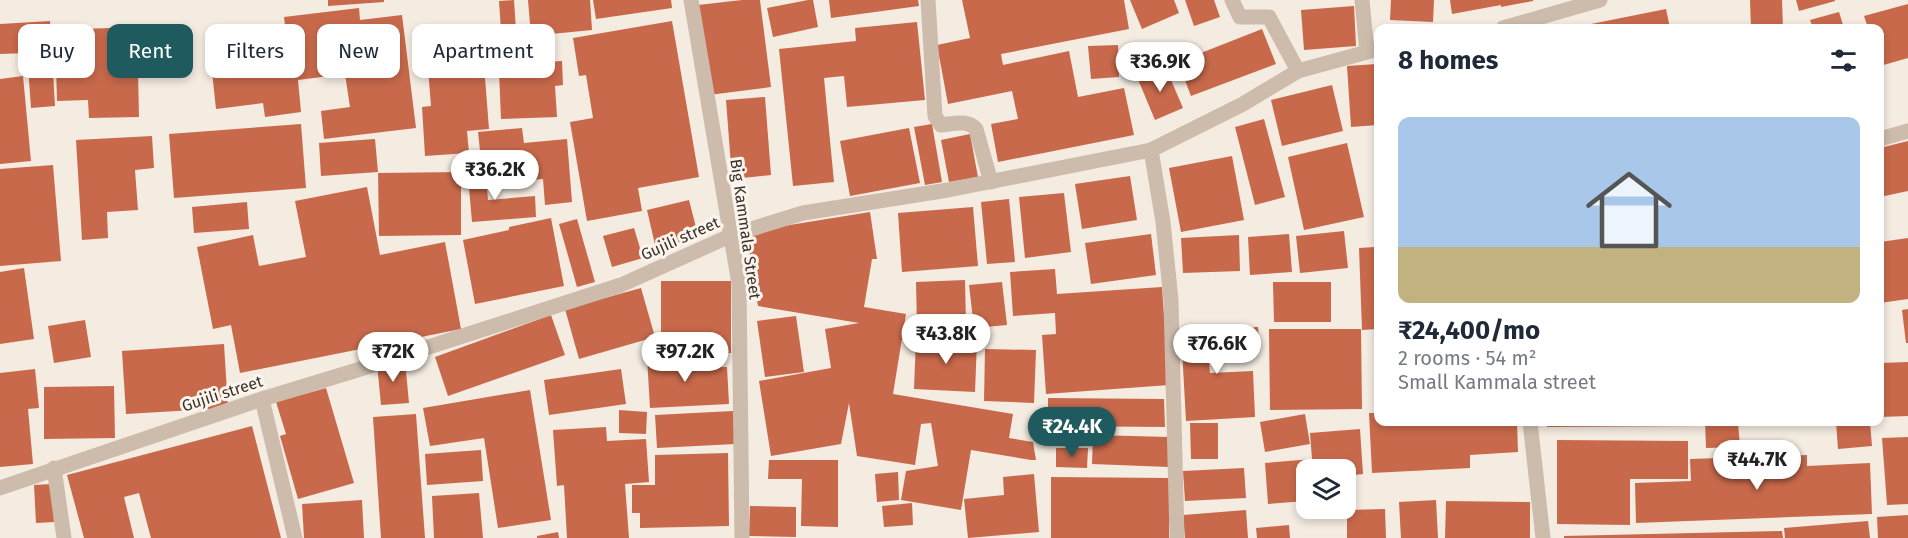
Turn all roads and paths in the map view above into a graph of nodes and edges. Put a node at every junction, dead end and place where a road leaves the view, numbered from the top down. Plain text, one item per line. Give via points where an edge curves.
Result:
1 (691, 0) edge
2 (928, 0) edge
3 (1232, 0) edge
4 (1362, 0) edge
5 (1600, 0) edge
6 (1517, 24) edge
7 (1373, 51) edge
8 (1298, 71) junction
9 (1908, 131) edge
10 (1884, 138) edge
11 (1151, 150) junction
12 (991, 182) junction
13 (732, 234) junction
14 (262, 399) junction
15 (1530, 426) edge
16 (54, 468) junction
17 (0, 488) edge
18 (64, 538) edge
19 (295, 538) edge
20 (742, 538) edge
21 (1177, 538) edge
22 (1543, 538) edge

1 - 13 street, Big Kammala Street
2 - 12 street via 934,116 941,125 962,123 976,129
3 - 8 street via 1240,17 1269,17
4 - 7 street
5 - 6 street
7 - 8 street, Gujili street
8 - 11 street, Gujili street via 1243,104
9 - 10 street
11 - 12 street, Gujili street
11 - 21 street via 1172,300
12 - 13 street, Gujili street via 803,213
13 - 14 street, Gujili street via 621,285
13 - 20 street, Big Kammala Street via 739,284
14 - 16 street, Gujili street
14 - 19 street
15 - 22 street
16 - 17 street, Gujili street
16 - 18 street

